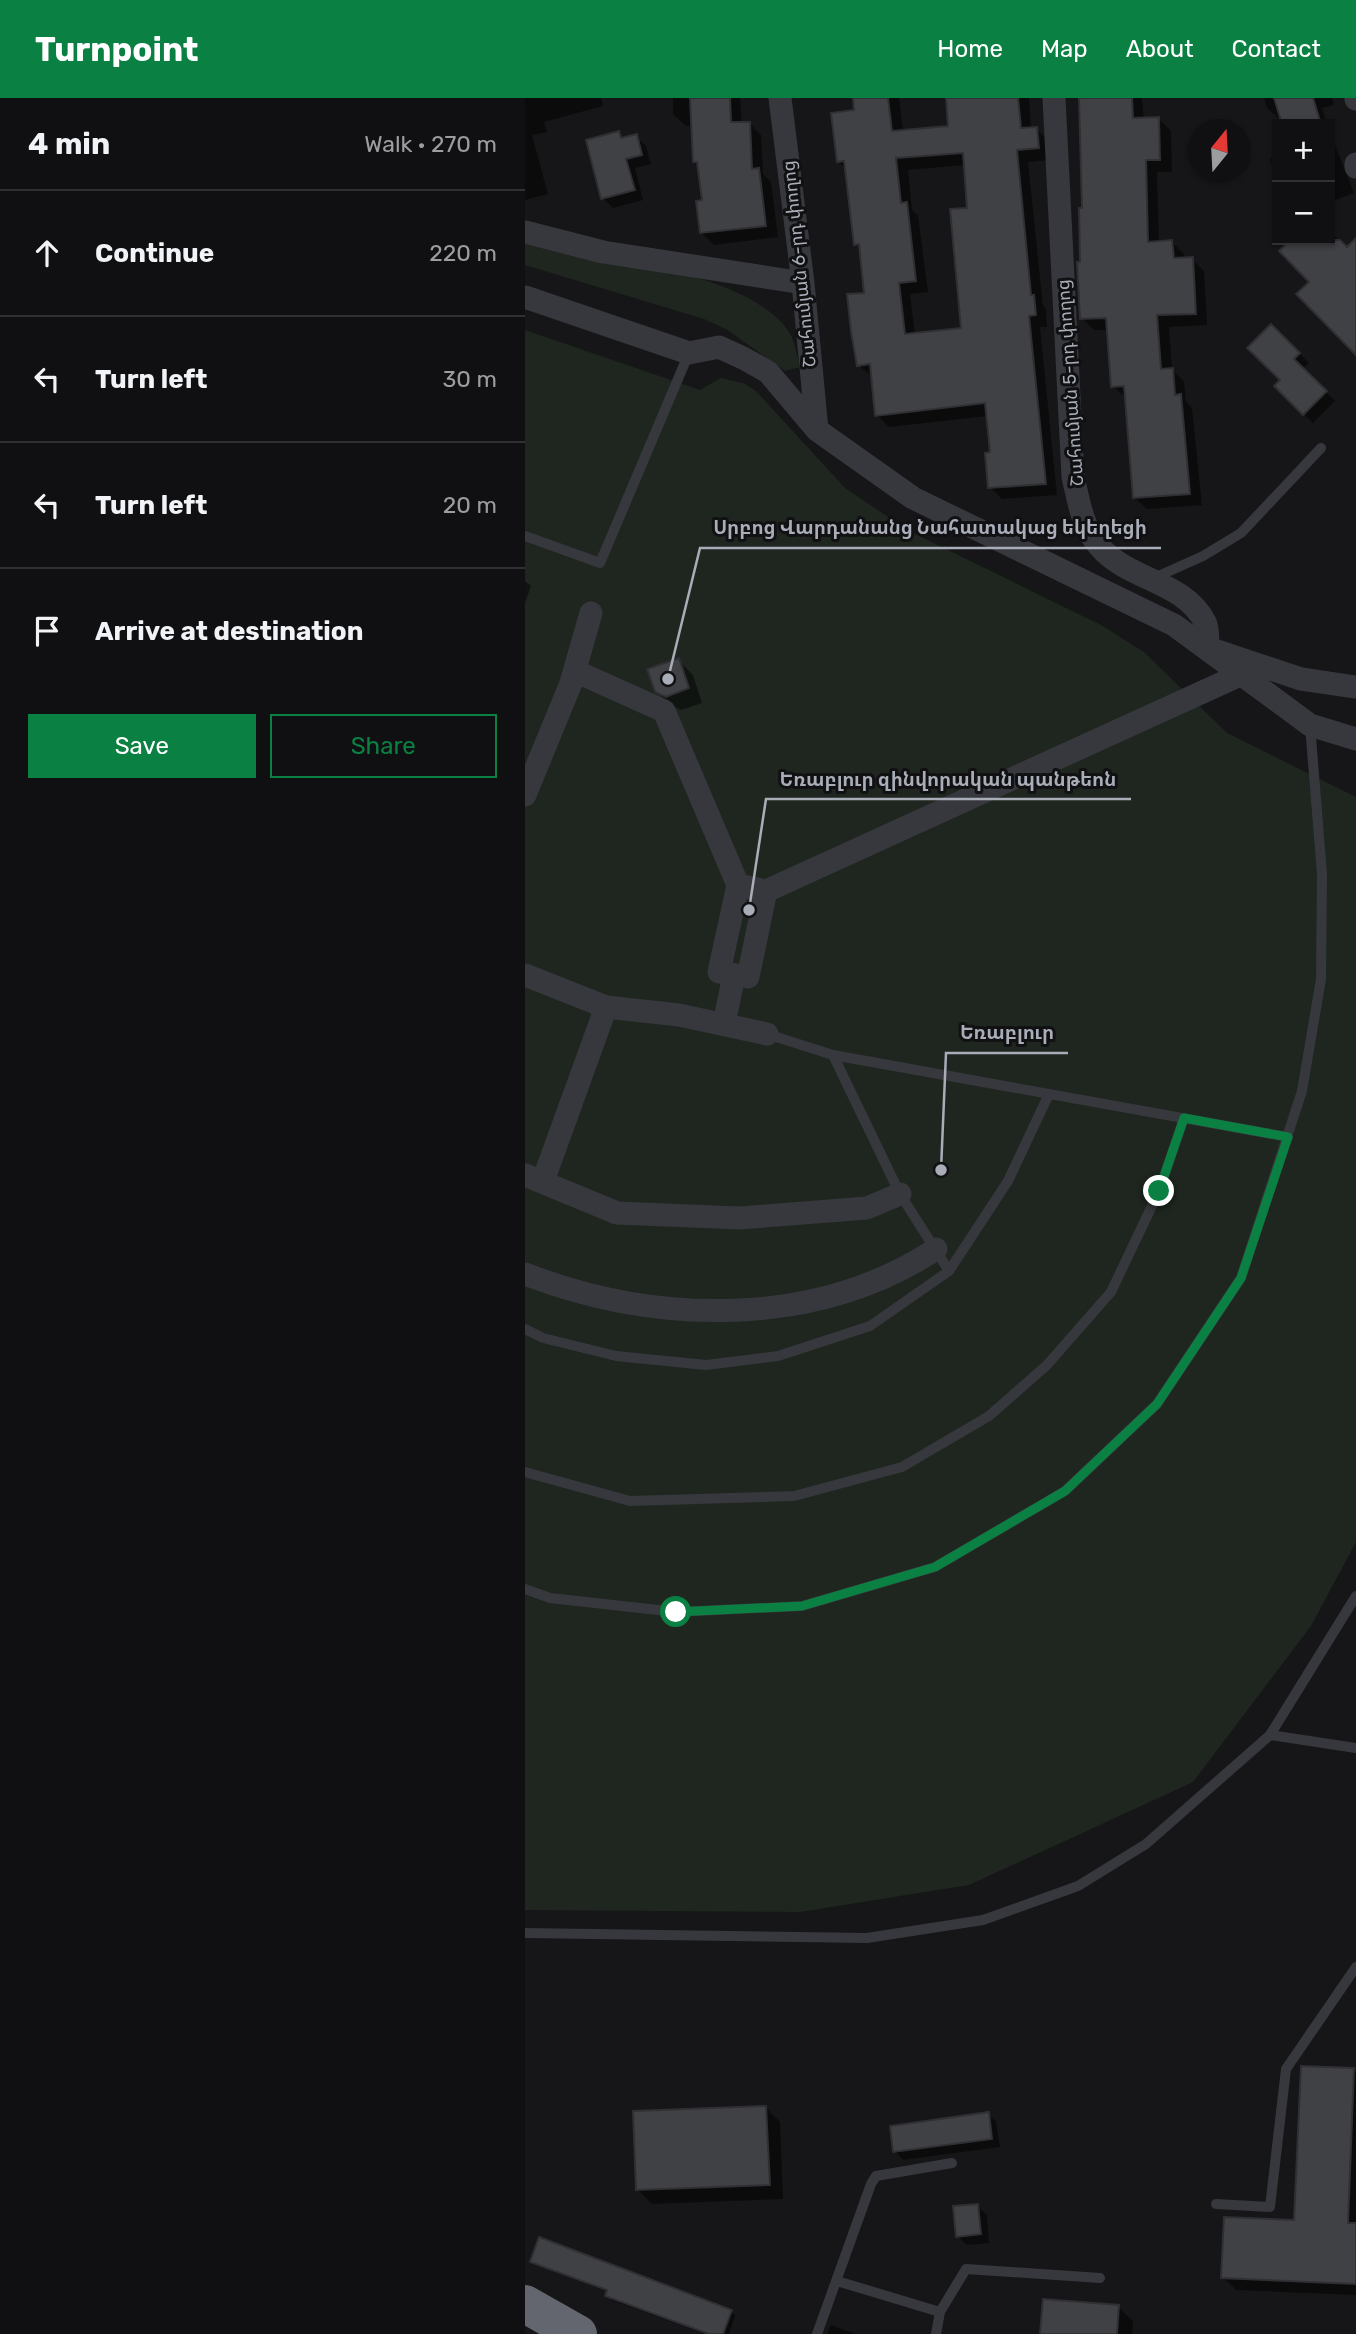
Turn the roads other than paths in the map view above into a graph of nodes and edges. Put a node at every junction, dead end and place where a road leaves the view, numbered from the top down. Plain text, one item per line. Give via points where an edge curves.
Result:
1 (780, 98) edge
2 (1054, 98) edge
3 (525, 232) edge
4 (803, 283) junction
5 (525, 298) edge
6 (689, 353) junction
7 (817, 430) junction
8 (1321, 448) dead end
9 (525, 536) edge
10 (1151, 579) junction
11 (591, 612) dead end
12 (1208, 648) junction
13 (575, 671) junction
14 (1240, 675) junction
15 (1356, 687) edge
16 (1310, 725) junction
17 (1356, 739) edge
18 (532, 755) edge
19 (525, 795) edge
20 (738, 885) junction
21 (766, 891) junction
22 (525, 975) edge
23 (734, 975) junction
24 (606, 1007) junction
25 (724, 1024) junction
26 (767, 1034) joint
27 (833, 1055) junction
28 (1049, 1094) junction
29 (1184, 1118) junction
30 (1288, 1137) junction
31 (534, 1178) edge
32 (900, 1194) junction
33 (936, 1249) junction
34 (949, 1271) junction
35 (525, 1274) edge
36 (525, 1329) edge
37 (525, 1472) edge
38 (525, 1589) edge
39 (1356, 1596) edge
40 (1270, 1735) junction
41 (1356, 1748) edge
42 (525, 1933) edge
43 (1356, 1966) edge
44 (952, 2164) dead end
45 (1216, 2204) dead end
46 (1100, 2278) dead end
47 (837, 2281) junction
48 (525, 2304) edge
49 (940, 2312) junction
50 (578, 2334) edge
51 (817, 2334) edge
52 (936, 2334) edge

1 - 4 street, Շահումյան 6-րդ փողոց
2 - 10 street, Շահումյան 5-րդ փողոց via 1073,477 1082,519 1099,547 1119,565
3 - 4 street via 603,252
4 - 7 street, Շահումյան 6-րդ փողոց
5 - 6 street
6 - 7 street via 719,347 768,372
6 - 9 lane via 600,563
7 - 12 street via 913,498 1174,625
8 - 10 lane via 1241,533
10 - 12 street, Շահումյան 5-րդ փողոց via 1189,602 1206,623
11 - 13 street
12 - 14 street
12 - 15 street via 1301,679
13 - 18 street
13 - 20 street via 664,711
14 - 16 street
14 - 21 street
16 - 17 street
16 - 30 lane via 1322,874 1321,979 1302,1091
18 - 19 street
20 - 21 street
20 - 23 street via 719,972
21 - 23 street via 748,977
22 - 24 street
23 - 25 street
24 - 25 street
24 - 31 street
25 - 26 street
26 - 27 lane
27 - 28 lane
27 - 32 lane
28 - 29 lane
28 - 34 lane via 1008,1181
29 - 30 lane
29 - 37 lane via 1159,1191 1111,1293 1047,1365 989,1416 902,1467 794,1496 630,1501
30 - 38 lane via 1241,1278 1157,1404 1065,1491 935,1567 802,1606 676,1612 549,1598
31 - 32 street via 617,1213 630,1214 753,1217 867,1208
32 - 33 lane
33 - 34 lane
33 - 35 street via 904,1270 796,1306 741,1312 664,1308 594,1295
34 - 36 lane via 870,1326 778,1356 706,1365 616,1356 543,1338
39 - 40 lane
40 - 41 lane
40 - 42 lane via 1146,1844 1078,1886 983,1920 867,1938
43 - 45 lane via 1286,2069 1270,2207
44 - 47 lane via 876,2176
46 - 49 lane via 966,2269
47 - 49 lane
47 - 51 lane
48 - 50 highway
49 - 52 lane

